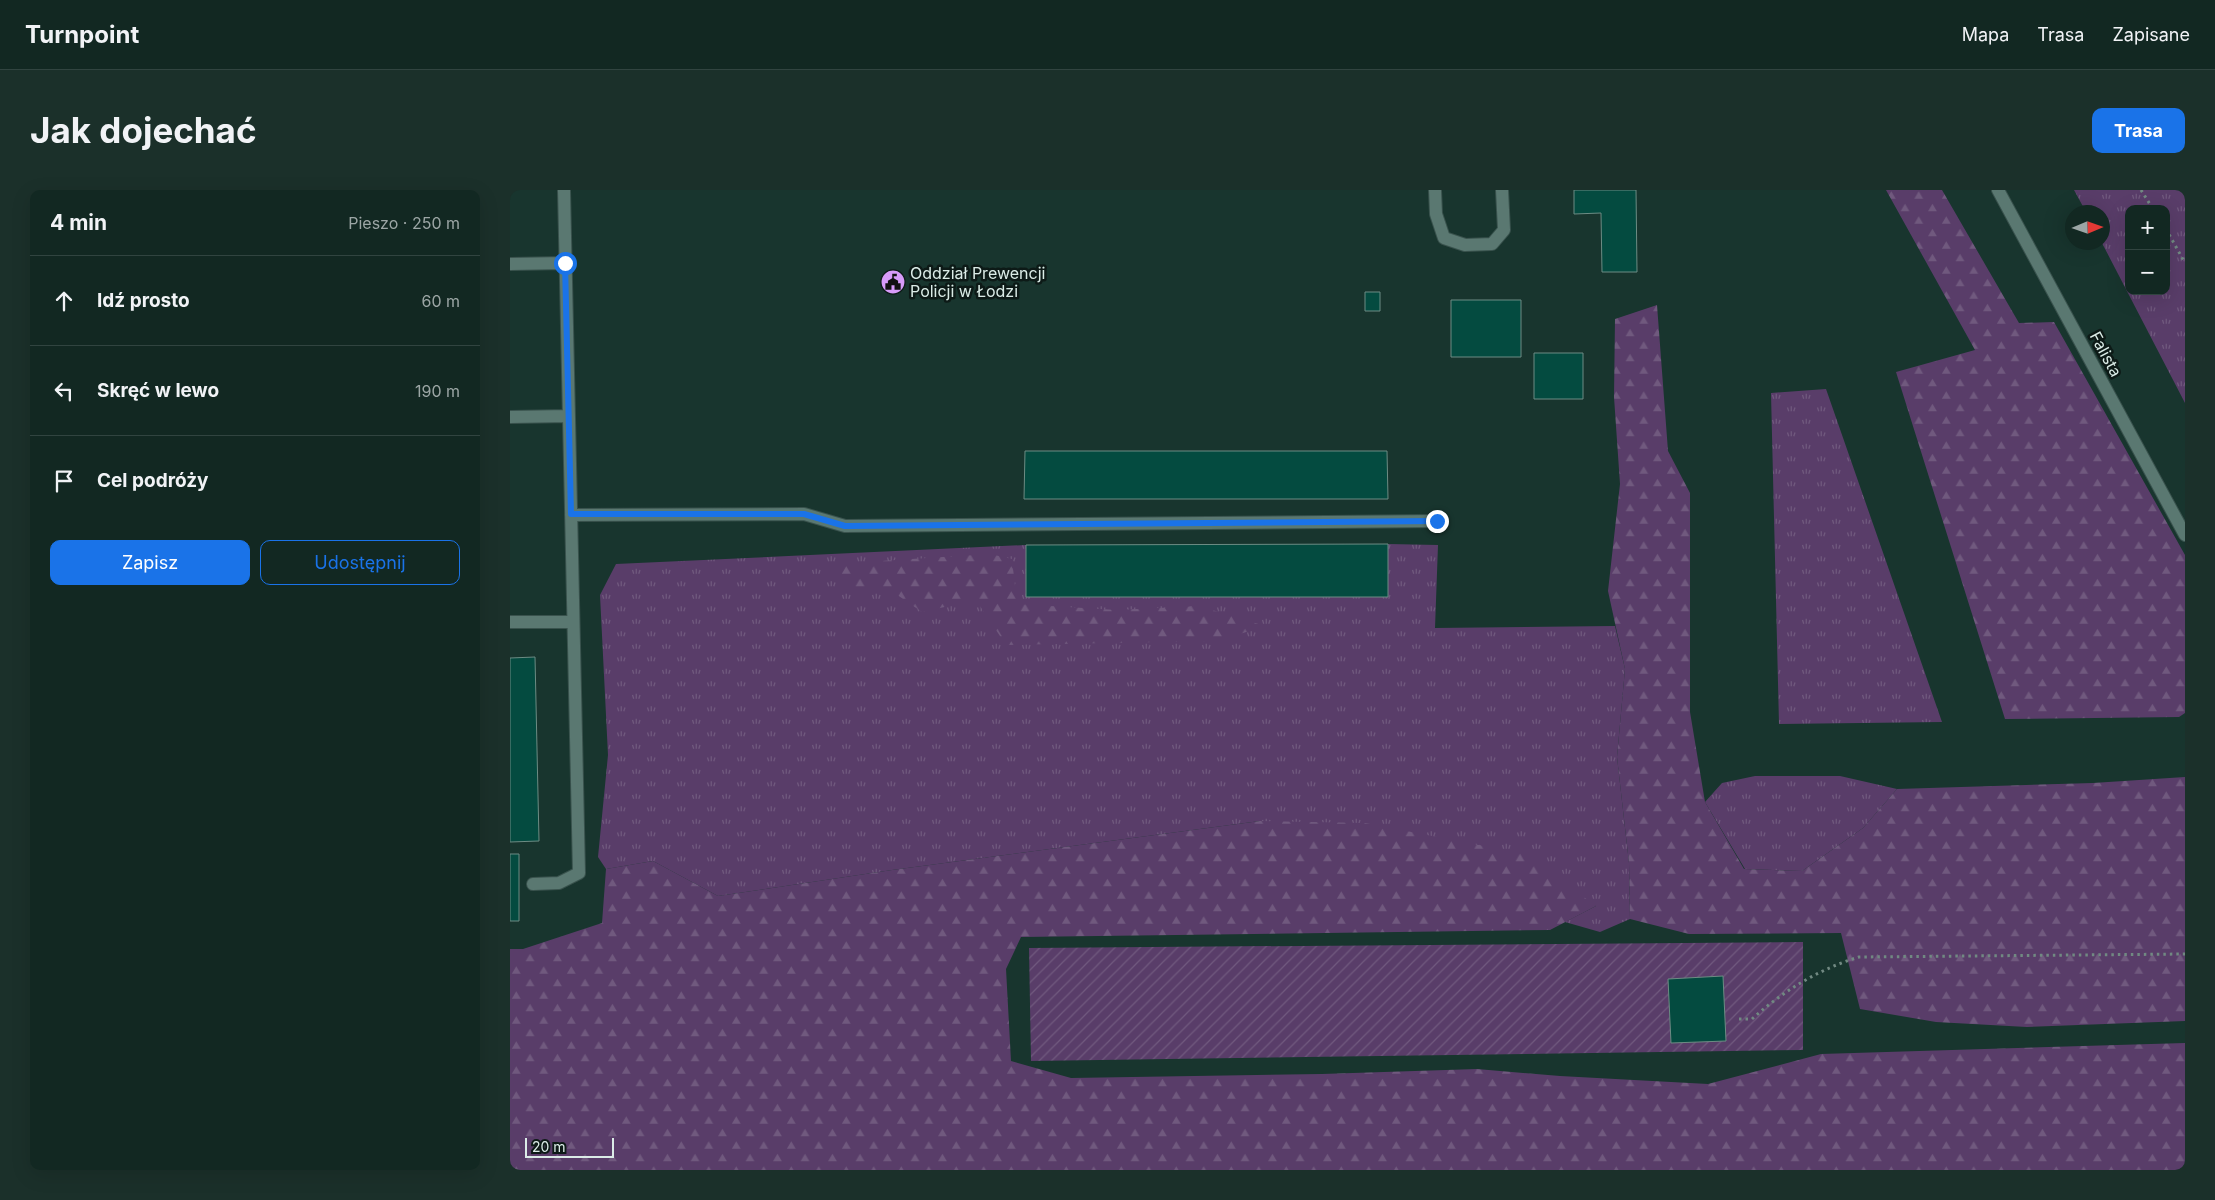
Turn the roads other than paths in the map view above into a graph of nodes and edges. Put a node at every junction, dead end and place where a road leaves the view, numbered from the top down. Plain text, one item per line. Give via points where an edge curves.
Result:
1 (564, 190) edge
2 (1435, 190) edge
3 (1502, 190) edge
4 (1998, 190) edge
5 (565, 263) junction
6 (510, 264) edge
7 (569, 416) junction
8 (510, 417) edge
9 (571, 514) junction
10 (1437, 521) dead end
11 (2185, 535) edge
12 (510, 622) edge
13 (573, 622) junction
14 (534, 884) dead end

1 - 5 lane
2 - 3 lane via 1436,214 1444,238 1465,245 1492,244 1504,230
4 - 11 lane, Falista
5 - 6 lane
5 - 7 lane
7 - 8 lane
7 - 9 lane
9 - 10 lane via 804,514 845,526
9 - 13 lane
12 - 13 lane
13 - 14 lane via 579,873 559,883

